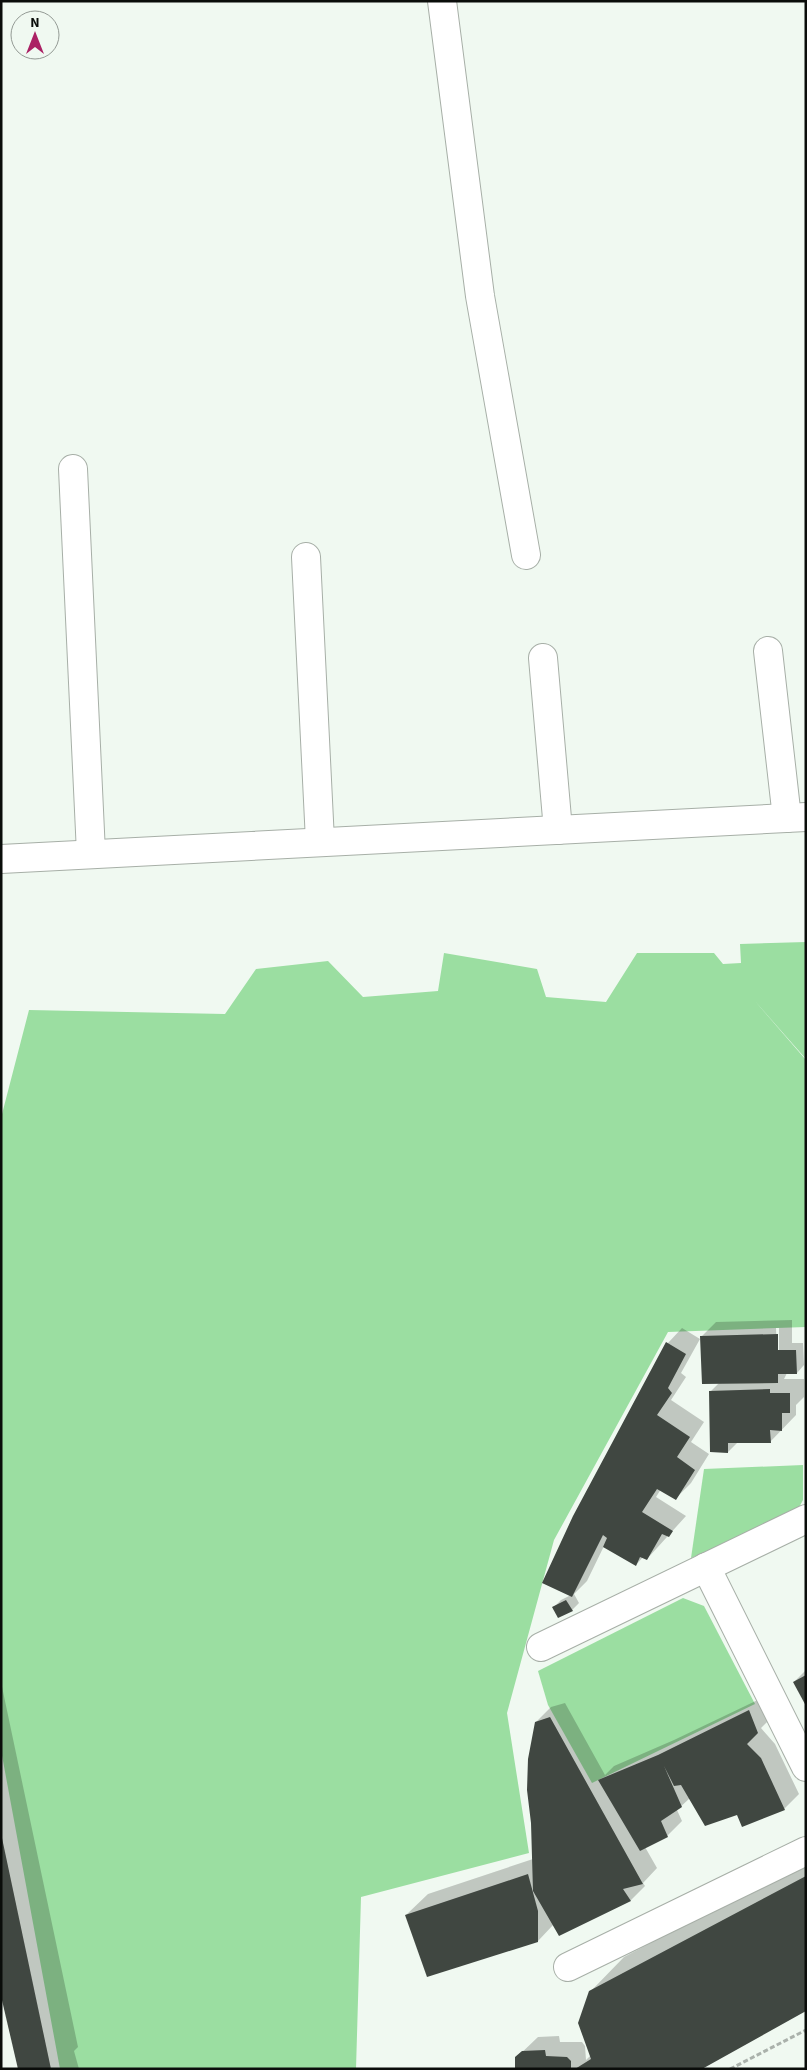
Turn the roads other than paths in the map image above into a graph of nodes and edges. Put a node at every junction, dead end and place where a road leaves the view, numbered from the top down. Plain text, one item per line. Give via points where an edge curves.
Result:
1 (442, 1) edge
2 (73, 469) dead end
3 (526, 555) dead end
4 (306, 558) dead end
5 (768, 651) dead end
6 (543, 658) dead end
7 (797, 817) edge
8 (558, 830) junction
9 (320, 841) junction
10 (90, 853) junction
11 (1, 859) edge
12 (806, 1519) edge
13 (706, 1567) junction
14 (541, 1647) dead end
15 (806, 1767) edge
16 (806, 1851) edge
17 (568, 1967) dead end

1 - 3 street via 480,296
2 - 10 street
4 - 9 street
5 - 7 street
6 - 8 street
7 - 8 street
8 - 9 street
9 - 10 street
10 - 11 street
12 - 13 street
13 - 14 street
13 - 15 street
16 - 17 street

